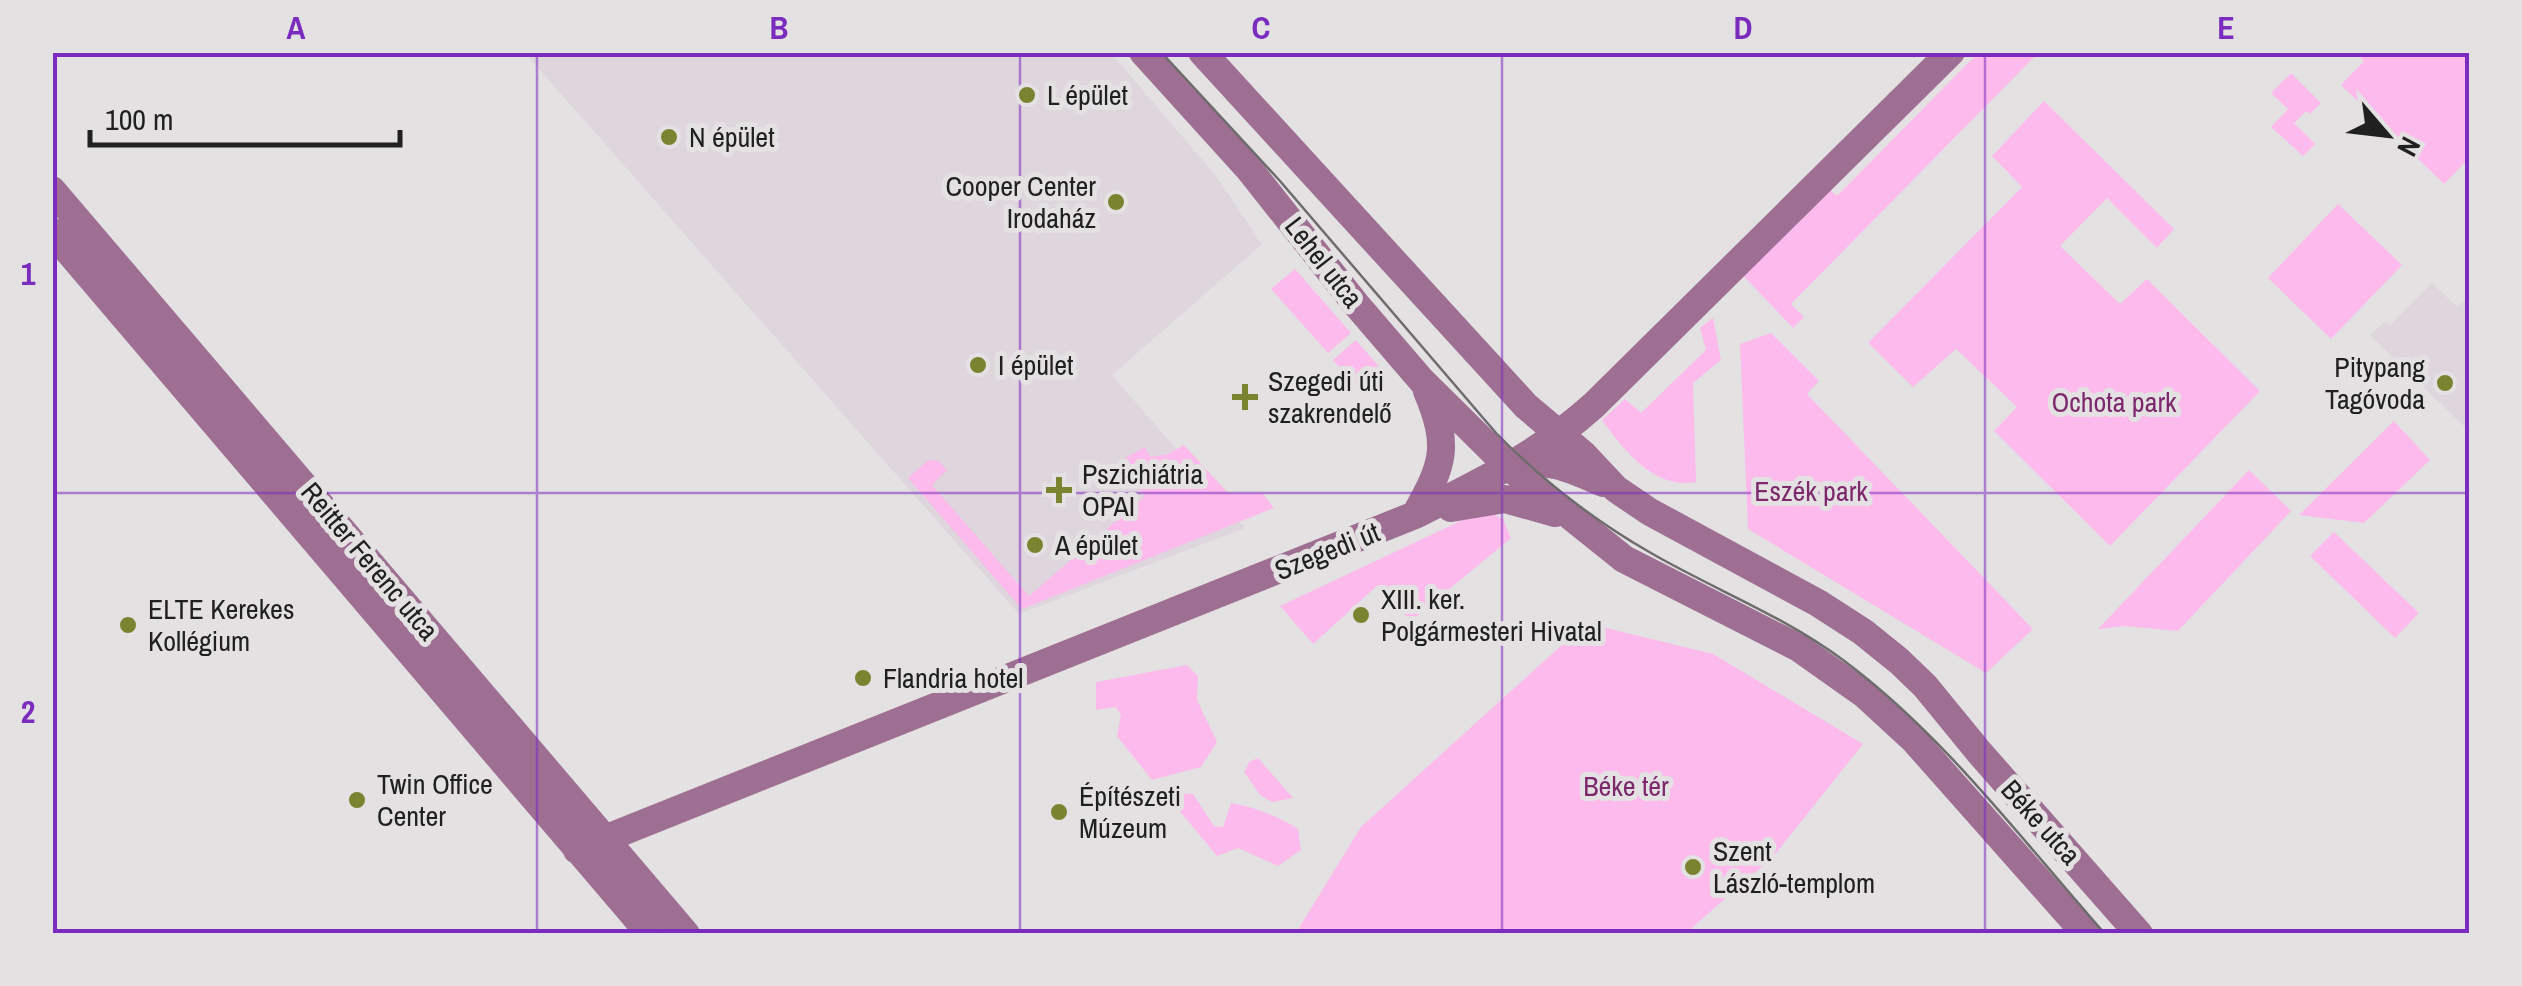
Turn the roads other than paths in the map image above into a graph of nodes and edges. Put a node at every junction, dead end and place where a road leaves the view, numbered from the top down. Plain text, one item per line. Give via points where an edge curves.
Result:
1 (1143, 52) edge
2 (1202, 52) edge
3 (1951, 52) edge
4 (52, 190) edge
5 (53, 233) edge
6 (1422, 381) junction
7 (1559, 435) junction
8 (1509, 468) junction
9 (1616, 489) junction
10 (1416, 515) junction
11 (1571, 518) junction
12 (400, 596) junction
13 (378, 615) junction
14 (605, 839) junction
15 (578, 850) junction
16 (650, 934) edge
17 (686, 934) edge
18 (2086, 934) edge
19 (2139, 934) edge

1 - 6 street, Lehel utca via 1249,169
2 - 7 street, Lehel utca via 1517,398
3 - 7 street, Szegedi út
4 - 12 street, Reitter Ferenc utca
5 - 13 street, Reitter Ferenc utca
6 - 8 street, Lehel utca
6 - 10 street via 1444,444
7 - 8 street, Szegedi út
7 - 9 street
8 - 9 street via 1557,464
8 - 10 street, Szegedi út
8 - 11 street
9 - 19 street, Béke utca via 1863,632 1926,686
10 - 11 street via 1505,499
10 - 14 street, Szegedi út
11 - 18 street, Béke utca via 1647,572 1749,621 1864,694 1914,740
12 - 13 street
12 - 14 street, Reitter Ferenc utca
13 - 15 street, Reitter Ferenc utca
14 - 15 street, Szegedi út
14 - 17 street, Reitter Ferenc utca
15 - 16 street, Reitter Ferenc utca

